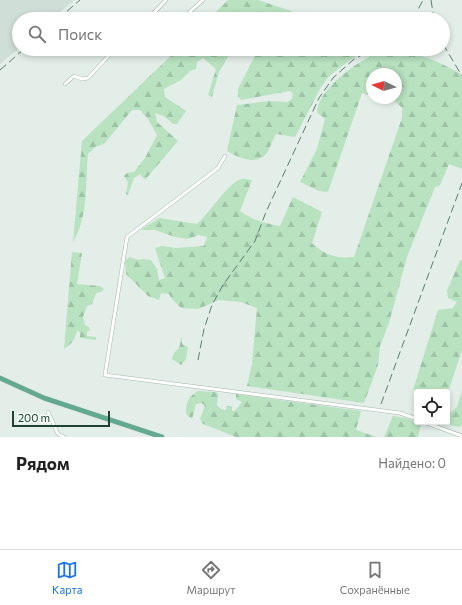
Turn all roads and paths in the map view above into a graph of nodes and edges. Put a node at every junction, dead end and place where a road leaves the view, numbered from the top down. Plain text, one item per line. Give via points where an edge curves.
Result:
1 (166, 0) edge
2 (203, 0) edge
3 (155, 12) edge
4 (190, 12) edge
5 (109, 56) edge
6 (65, 84) dead end
7 (224, 156) dead end
8 (0, 378) edge
9 (48, 412) dead end
10 (414, 419) edge
11 (432, 425) edge
12 (462, 436) edge
13 (64, 437) edge
14 (162, 437) edge

1 - 3 street
2 - 4 street
5 - 6 street via 88,78 74,76
7 - 10 street via 218,168 127,237 105,375 400,413
8 - 14 main road via 44,398
9 - 13 street via 58,434
11 - 12 street

